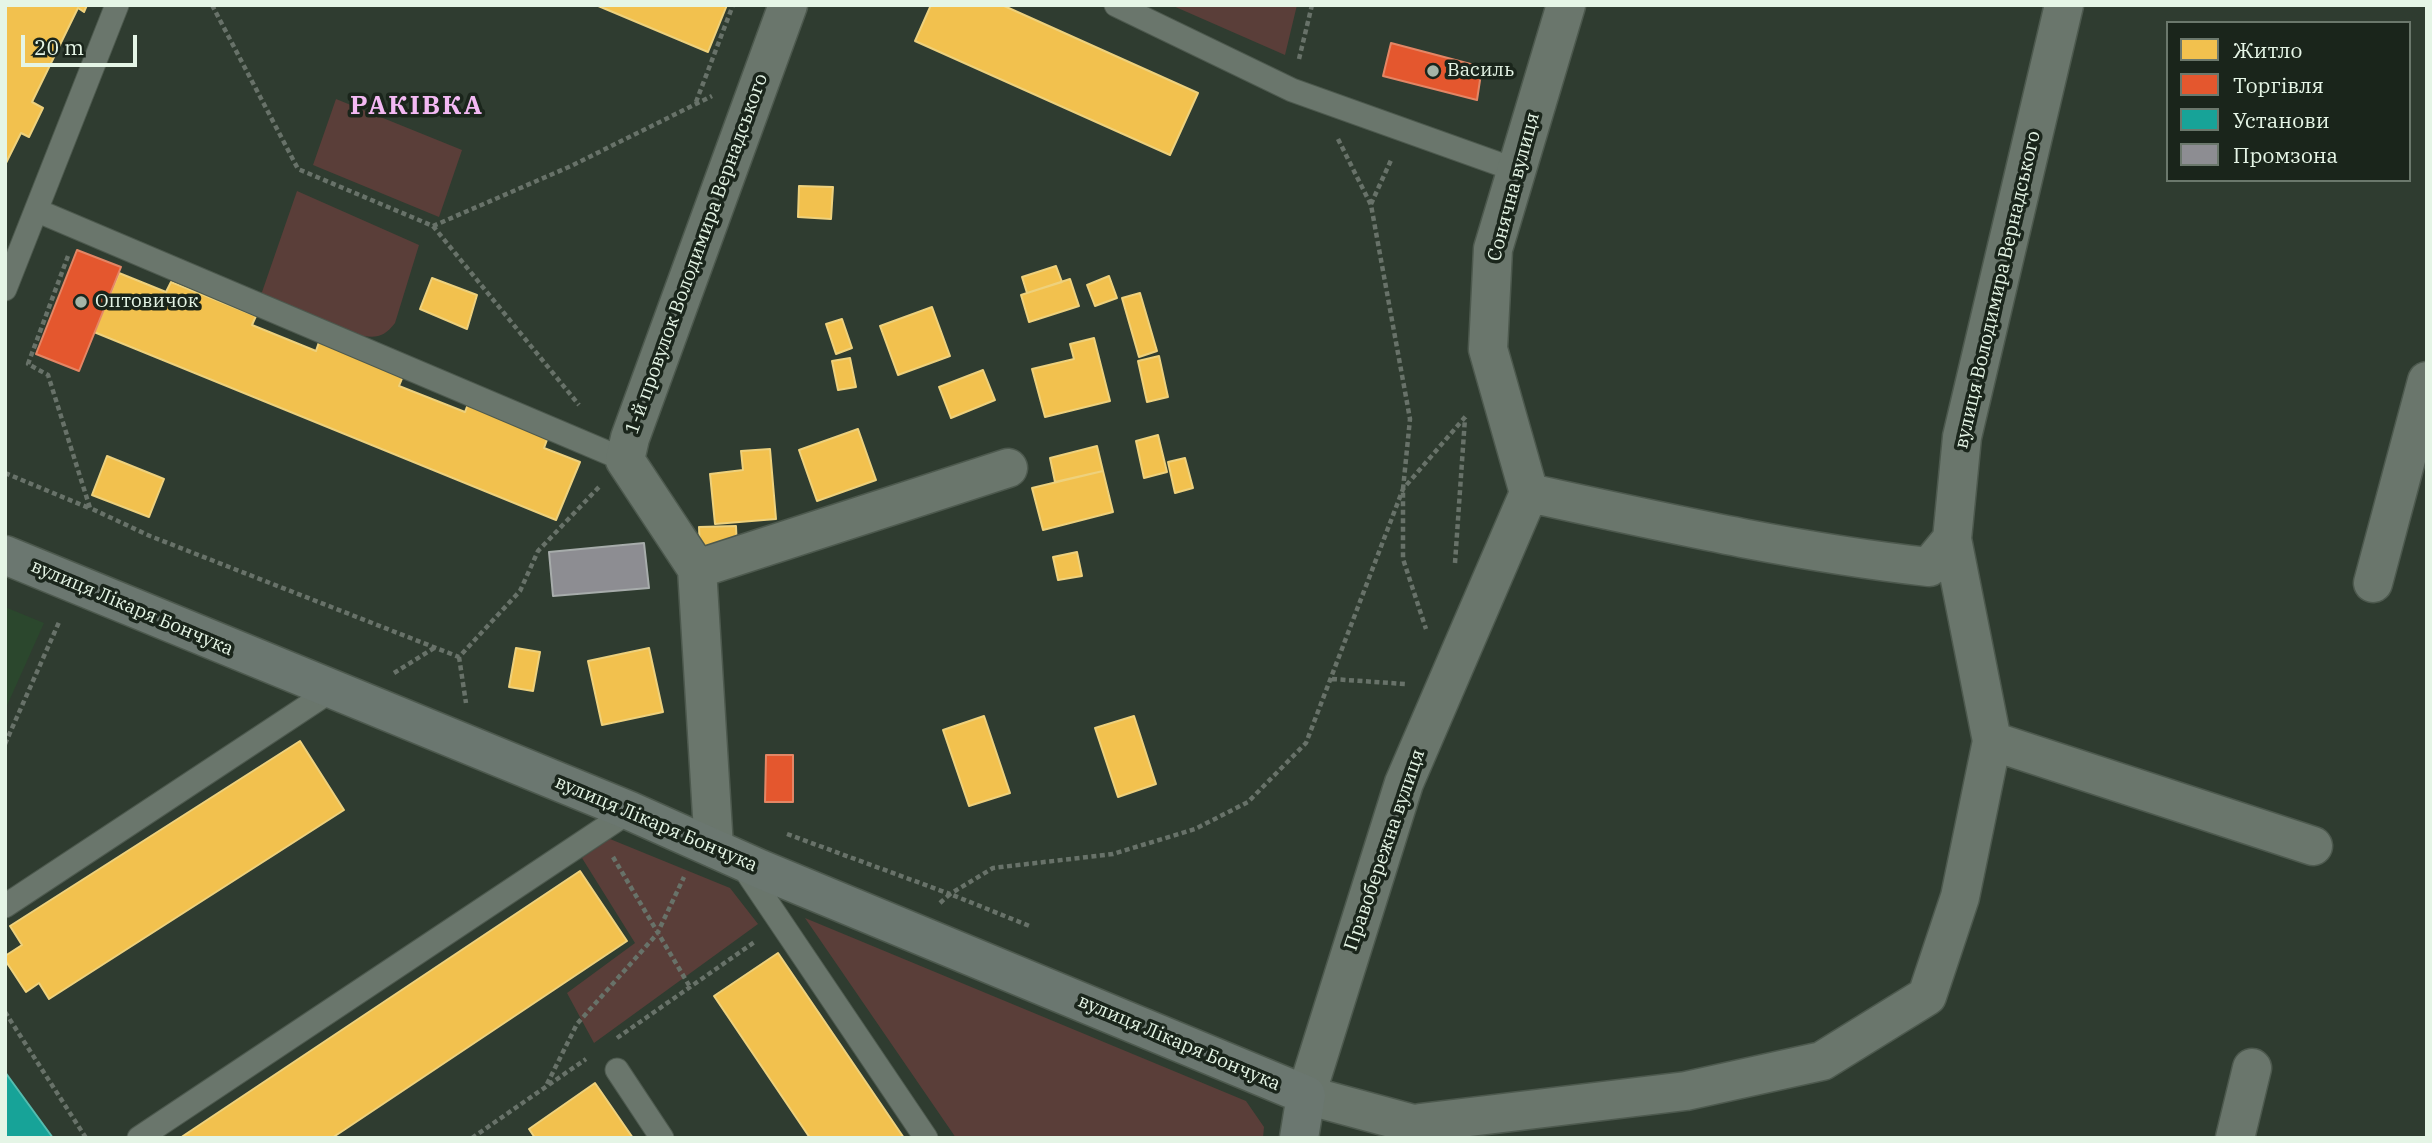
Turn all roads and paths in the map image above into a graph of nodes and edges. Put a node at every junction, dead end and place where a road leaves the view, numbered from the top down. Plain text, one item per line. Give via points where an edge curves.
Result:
1 (117, 5) edge
2 (212, 5) edge
3 (733, 5) edge
4 (788, 5) edge
5 (1116, 5) edge
6 (1312, 5) edge
7 (1566, 5) edge
8 (2064, 5) edge
9 (764, 71) junction
10 (1292, 89) junction
11 (1319, 100) junction
12 (695, 104) junction
13 (1403, 131) junction
14 (1516, 170) junction
15 (1371, 205) junction
16 (38, 211) junction
17 (433, 226) junction
18 (78, 228) junction
19 (5, 289) edge
20 (2427, 381) edge
21 (1468, 403) dead end
22 (582, 409) dead end
23 (1466, 416) junction
24 (625, 460) junction
25 (1008, 468) dead end
26 (5, 473) edge
27 (1403, 489) junction
28 (1529, 493) junction
29 (90, 508) junction
30 (1952, 539) junction
31 (5, 555) edge
32 (1454, 565) dead end
33 (697, 569) junction
34 (2373, 583) dead end
35 (75, 585) junction
36 (1332, 679) junction
37 (1445, 686) junction
38 (332, 690) junction
39 (1992, 741) junction
40 (5, 744) edge
41 (614, 821) junction
42 (775, 830) dead end
43 (2313, 846) dead end
44 (717, 848) junction
45 (950, 894) junction
46 (5, 906) edge
47 (781, 923) junction
48 (1032, 927) dead end
49 (657, 934) junction
50 (690, 987) junction
51 (5, 1012) edge
52 (5, 1021) edge
53 (16, 1029) junction
54 (612, 1041) dead end
55 (590, 1056) dead end
56 (2252, 1068) dead end
57 (617, 1070) dead end
58 (546, 1087) junction
59 (1306, 1095) junction
60 (1420, 1123) junction
61 (86, 1138) edge
62 (139, 1138) edge
63 (472, 1138) edge
64 (662, 1138) edge
65 (926, 1138) edge
66 (1299, 1138) edge
67 (1459, 1138) edge
68 (2235, 1138) edge

1 - 16 lane
2 - 17 path via 298,169
3 - 12 path
4 - 9 street, 1-й провулок Володимира Вернадського
5 - 10 lane
6 - 10 path
7 - 14 street, Сонячна вулиця
8 - 30 street, вулиця Володимира Вернадського via 1962,437
9 - 12 path
9 - 24 street, 1-й провулок Володимира Вернадського
10 - 11 lane
11 - 13 lane
11 - 15 path
12 - 17 path
13 - 14 lane
13 - 15 path
14 - 28 street, Сонячна вулиця via 1493,249 1488,349
15 - 27 path via 1410,419
16 - 18 lane
16 - 19 lane
17 - 22 path
18 - 24 lane
18 - 29 path via 28,364 48,375
20 - 34 street
21 - 23 path
23 - 27 path
23 - 32 path
24 - 29 path via 538,551 520,591 459,657
24 - 33 street, 1-й провулок Володимира Вернадського
25 - 33 street
26 - 29 path
27 - 36 path
27 - 37 path via 1403,559
28 - 30 street via 1687,528 1856,559 1929,567
28 - 37 street, Правобережна вулиця
30 - 39 street, вулиця Володимира Вернадського
31 - 35 street, вулиця Лікаря Бончука
33 - 44 street
35 - 38 street, вулиця Лікаря Бончука
35 - 40 path
36 - 37 path
36 - 45 path via 1306,743 1248,802 1195,830 1113,854 993,868
37 - 59 street, Правобережна вулиця via 1404,783
38 - 41 street, вулиця Лікаря Бончука
38 - 46 lane
39 - 43 street
39 - 60 street, вулиця Володимира Вернадського via 1960,897 1927,996 1822,1061 1686,1091
41 - 44 street, вулиця Лікаря Бончука
41 - 49 path
41 - 62 lane
42 - 45 path
44 - 47 lane
44 - 49 path
44 - 59 street, вулиця Лікаря Бончука
45 - 48 path
47 - 50 path
47 - 65 lane
49 - 50 path
49 - 58 path via 577,1024
50 - 54 path
51 - 53 path
52 - 53 path
53 - 61 path
55 - 58 path
56 - 68 street
57 - 64 lane
58 - 63 path
59 - 60 street
59 - 66 street, Правобережна вулиця
60 - 67 street

